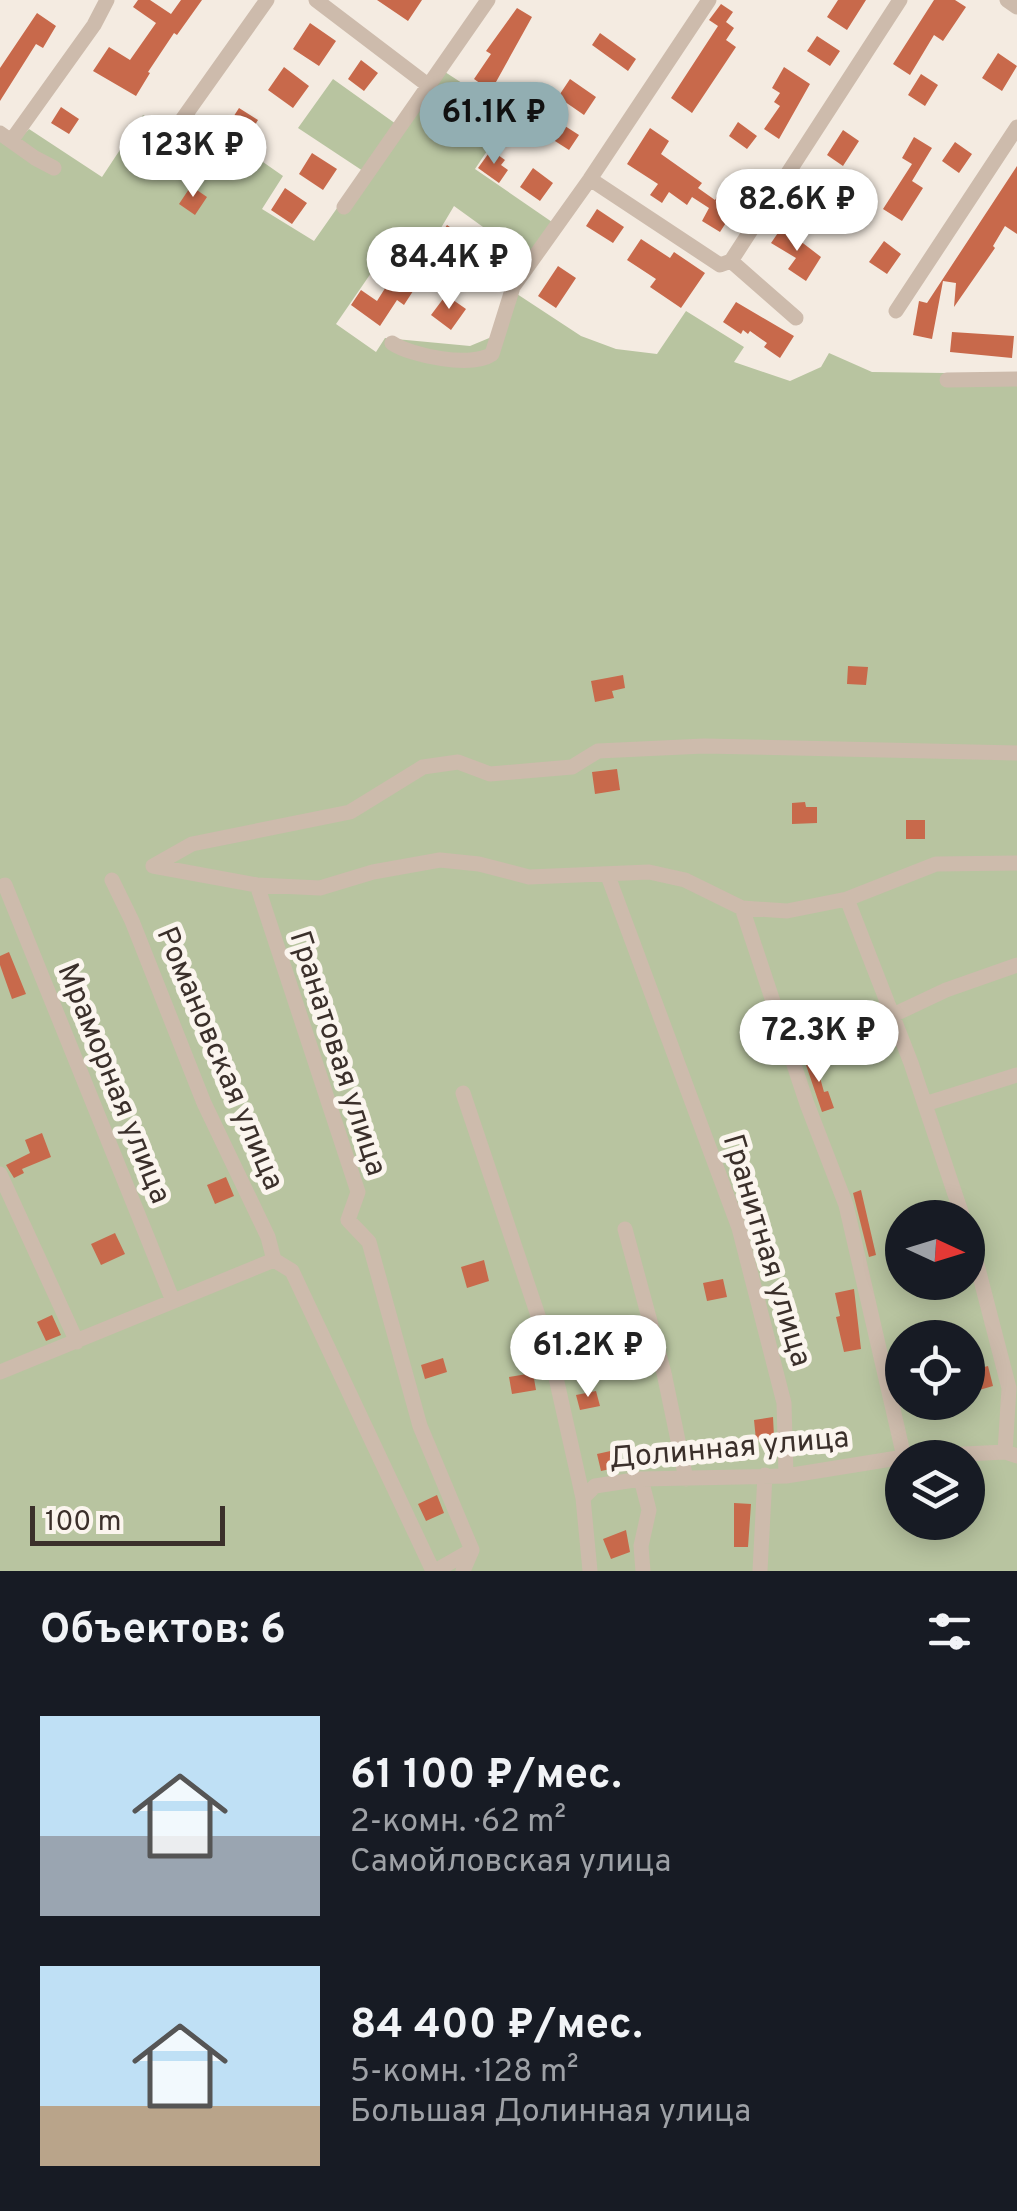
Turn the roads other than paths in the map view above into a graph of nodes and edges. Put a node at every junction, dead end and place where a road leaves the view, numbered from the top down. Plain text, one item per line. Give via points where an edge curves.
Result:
1 (107, 0) edge
2 (266, 0) edge
3 (316, 0) edge
4 (488, 0) edge
5 (709, 0) edge
6 (900, 0) edge
7 (1007, 0) edge
8 (1017, 7) edge
9 (429, 86) junction
10 (1017, 127) edge
11 (174, 131) dead end
12 (6, 137) edge
13 (54, 168) dead end
14 (590, 179) junction
15 (344, 207) dead end
16 (732, 262) junction
17 (896, 311) dead end
18 (796, 318) dead end
19 (392, 343) dead end
20 (1017, 379) edge
21 (946, 380) dead end
22 (1017, 754) edge
23 (1017, 862) edge
24 (608, 876) junction
25 (112, 880) dead end
26 (6, 885) dead end
27 (256, 885) junction
28 (847, 899) junction
29 (742, 908) junction
30 (1017, 965) edge
31 (893, 1015) junction
32 (1017, 1075) edge
33 (463, 1093) dead end
34 (925, 1104) junction
35 (0, 1174) edge
36 (957, 1200) edge
37 (625, 1230) dead end
38 (274, 1260) junction
39 (985, 1296) edge
40 (172, 1301) junction
41 (77, 1342) junction
42 (0, 1372) edge
43 (900, 1440) edge
44 (1011, 1454) edge
45 (985, 1455) edge
46 (885, 1460) edge
47 (765, 1476) junction
48 (786, 1476) junction
49 (686, 1478) junction
50 (640, 1480) junction
51 (583, 1498) junction
52 (472, 1550) junction
53 (434, 1571) edge
54 (463, 1571) edge
55 (590, 1571) edge
56 (644, 1571) edge
57 (760, 1571) edge

1 - 12 street
2 - 11 street
3 - 9 street
4 - 9 street
5 - 14 street
6 - 16 street
7 - 8 street
9 - 15 street
10 - 17 street
12 - 13 street
14 - 16 street via 720,264
14 - 19 street via 513,287 492,354 474,362 404,351
16 - 18 street
20 - 21 street
22 - 27 street via 704,746 598,751 572,767 490,774 458,762 423,766 350,812 192,844 153,866
23 - 28 street via 936,864
24 - 27 street via 529,877 440,860 320,888
24 - 29 street via 649,872 685,880
24 - 48 street, Гранитная улица via 738,1228 784,1403
25 - 38 street, Романовская улица
26 - 40 street, Мраморная улица
27 - 52 street, Гранатовая улица via 358,1192 348,1220 369,1242 420,1426
28 - 29 street via 787,911
28 - 31 street
29 - 43 street via 846,1205
30 - 31 street
31 - 34 street
32 - 34 street
33 - 51 street via 550,1351
34 - 36 street
35 - 41 street
37 - 49 street
38 - 40 street
38 - 53 street, Романовская улица via 292,1271
39 - 44 street via 1009,1388
40 - 41 street
41 - 42 street
44 - 45 street, Долинная улица
46 - 48 street, Долинная улица
47 - 48 street, Долинная улица
47 - 49 street, Долинная улица
47 - 57 street
49 - 50 street, Долинная улица
50 - 51 street, Долинная улица via 595,1486
50 - 56 street via 649,1510 641,1546
51 - 55 street, Долинная улица
52 - 53 street
52 - 54 street

